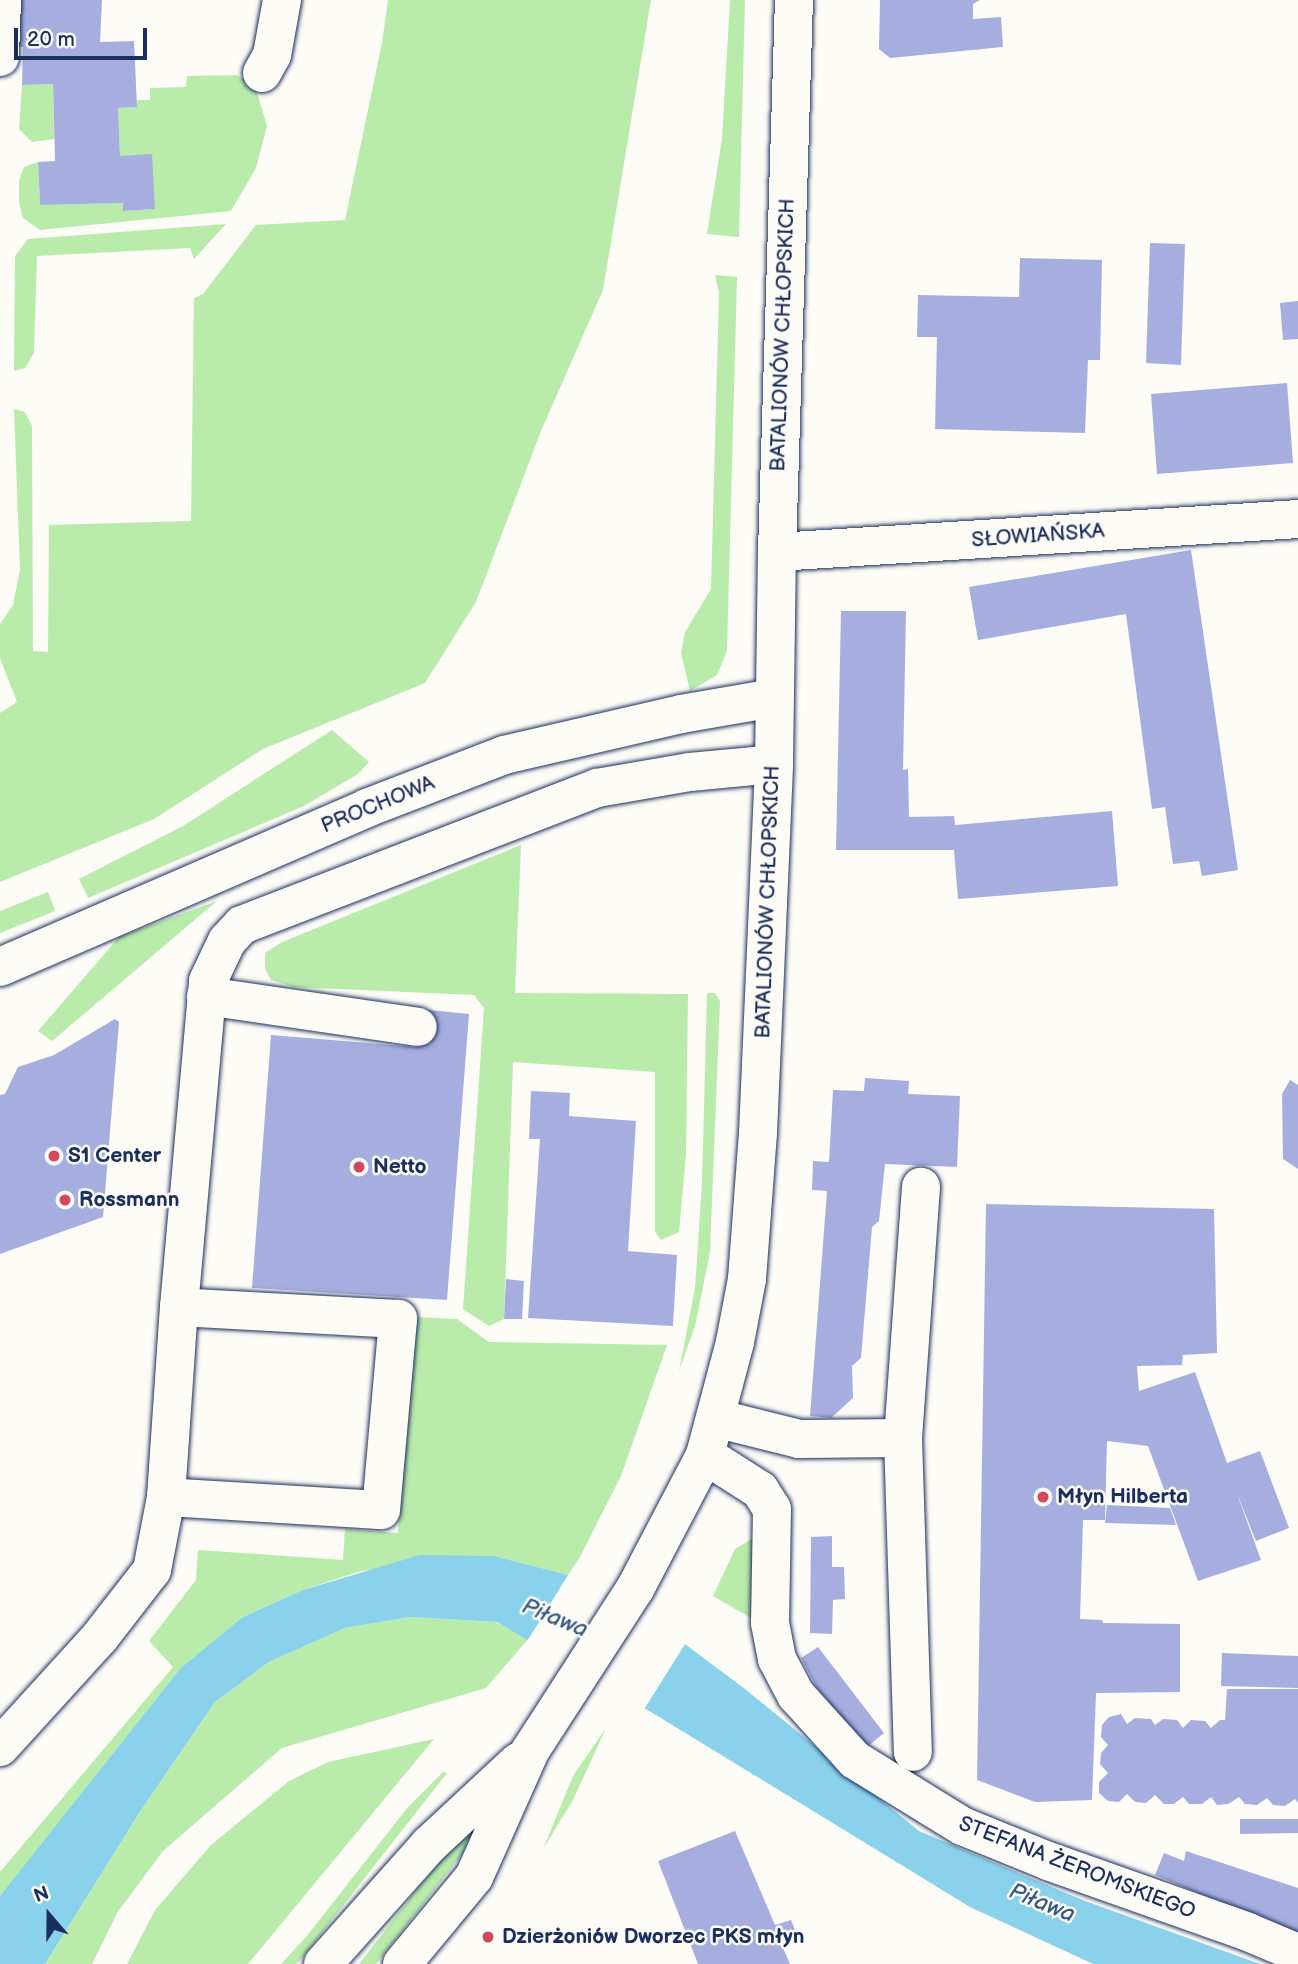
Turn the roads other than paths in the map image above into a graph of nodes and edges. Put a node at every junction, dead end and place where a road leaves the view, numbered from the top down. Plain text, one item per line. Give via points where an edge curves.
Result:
1 (2, 0) edge
2 (282, 0) edge
3 (794, 0) edge
4 (0, 57) edge
5 (262, 73) dead end
6 (1298, 519) edge
7 (777, 552) junction
8 (774, 698) junction
9 (774, 764) junction
10 (0, 967) edge
11 (206, 996) junction
12 (418, 1027) dead end
13 (921, 1187) dead end
14 (179, 1307) junction
15 (715, 1418) junction
16 (903, 1438) junction
17 (705, 1455) junction
18 (166, 1497) junction
19 (0, 1747) edge
20 (530, 1751) junction
21 (914, 1752) dead end
22 (1298, 1953) edge
23 (323, 1964) edge
24 (402, 1964) edge

1 - 4 main road
2 - 5 main road via 272,55
3 - 7 main road, BATALIONÓW CHŁOPSKICH
6 - 7 main road, SŁOWIAŃSKA
7 - 8 main road, BATALIONÓW CHŁOPSKICH
8 - 9 main road, BATALIONÓW CHŁOPSKICH
8 - 10 main road, PROCHOWA via 681,714 504,755 367,808
9 - 11 main road via 597,788 242,925 227,941
9 - 15 main road, BATALIONÓW CHŁOPSKICH via 747,1279
11 - 12 main road
11 - 14 main road
13 - 16 main road
14 - 18 main road
14 - 18 main road via 398,1319 381,1510
15 - 16 main road via 799,1439
15 - 17 main road, BATALIONÓW CHŁOPSKICH
16 - 21 main road
17 - 20 main road, BATALIONÓW CHŁOPSKICH via 635,1589
17 - 22 main road, STEFANA ŻEROMSKIEGO via 760,1490 772,1509 770,1623 777,1658 796,1695 855,1759 962,1826
18 - 19 main road via 152,1570 100,1637
20 - 23 main road, BATALIONÓW CHŁOPSKICH via 429,1845
20 - 24 main road, BATALIONÓW CHŁOPSKICH via 474,1877

